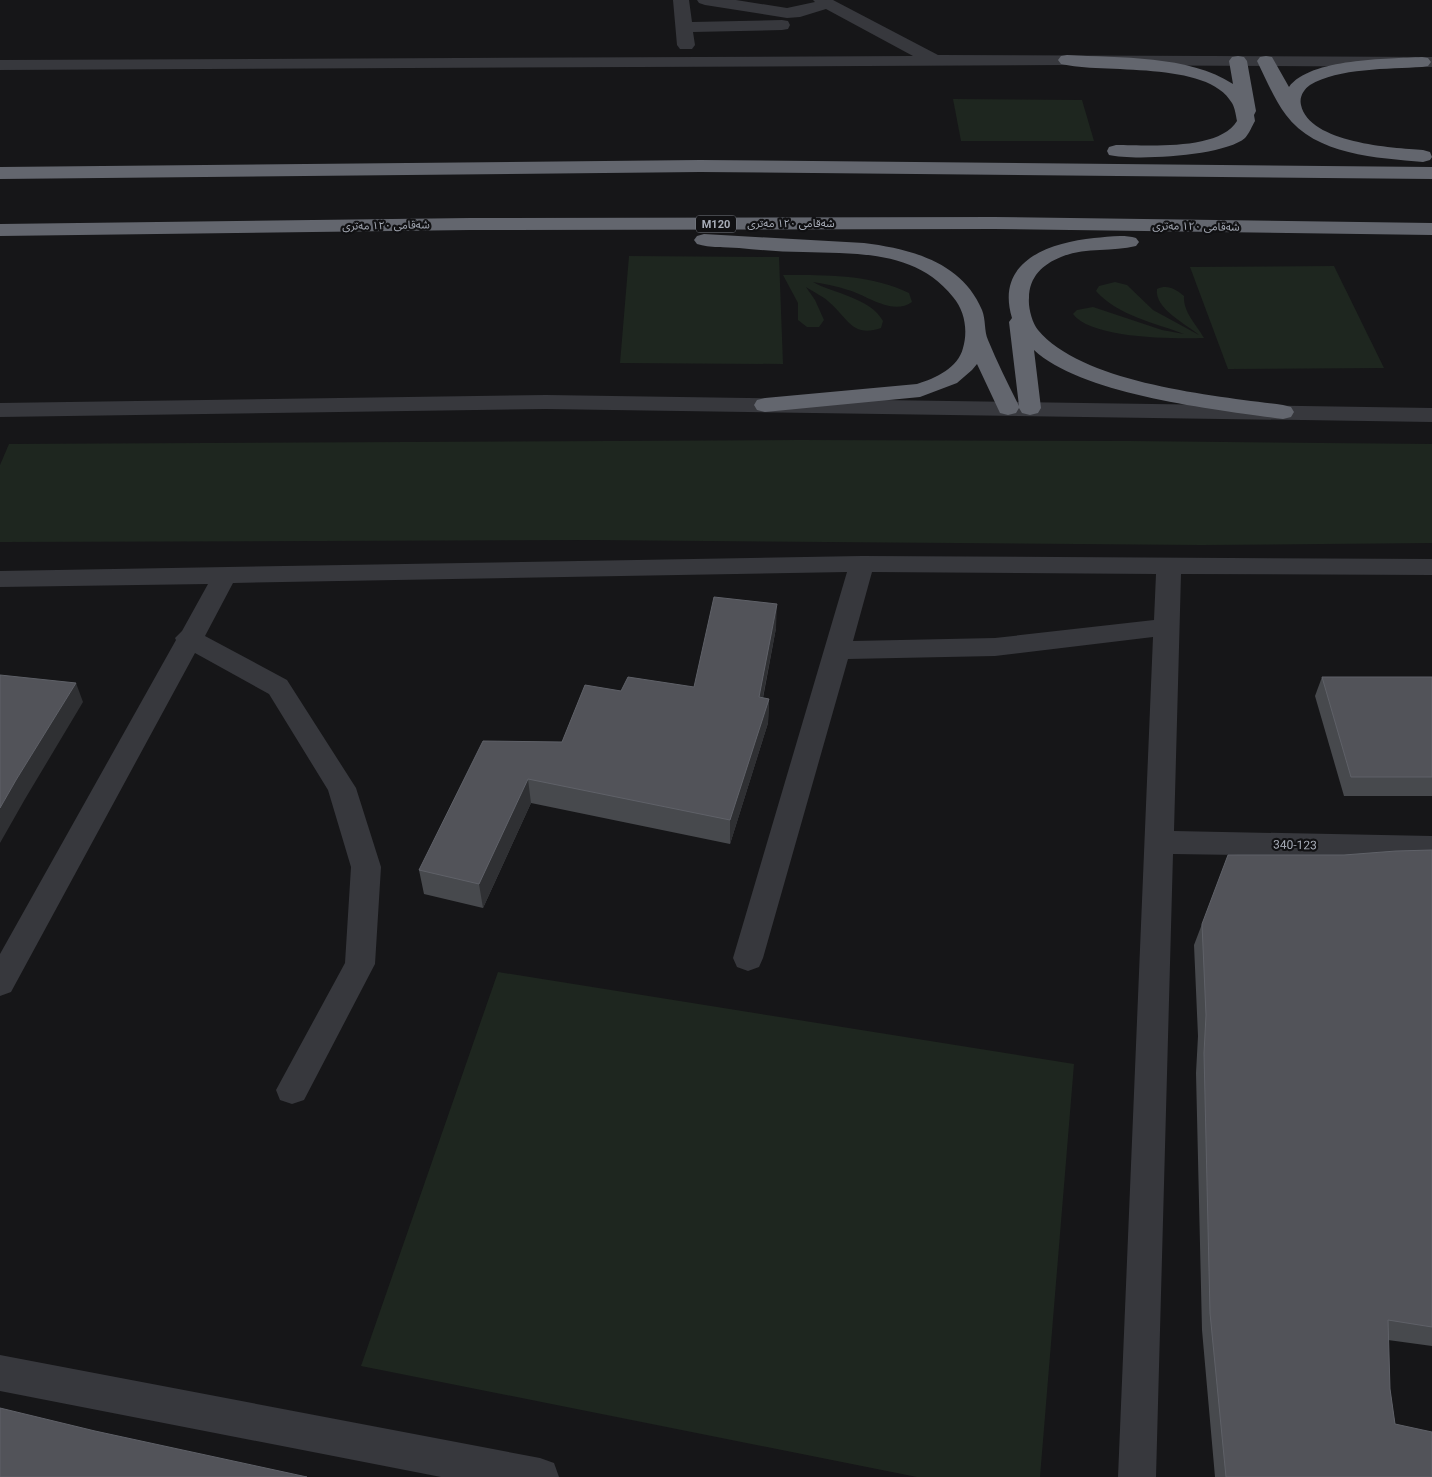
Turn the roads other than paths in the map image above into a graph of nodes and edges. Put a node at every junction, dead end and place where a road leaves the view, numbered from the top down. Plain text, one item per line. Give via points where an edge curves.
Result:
1 (681, 0) edge
2 (705, 0) edge
3 (775, 0) edge
4 (814, 6) edge
5 (684, 27) junction
6 (935, 60) junction
7 (1067, 60) junction
8 (1238, 61) junction
9 (1266, 61) junction
10 (688, 62) junction
11 (1427, 62) edge
12 (0, 65) edge
13 (1247, 113) junction
14 (1294, 114) junction
15 (1432, 157) edge
16 (700, 166) junction
17 (0, 173) edge
18 (1432, 173) edge
19 (470, 224) junction
20 (0, 230) edge
21 (1432, 230) edge
22 (1019, 318) junction
23 (976, 337) junction
24 (765, 405) junction
25 (1008, 408) junction
26 (1030, 408) junction
27 (1283, 412) junction
28 (4, 415) edge
29 (1432, 415) edge
30 (862, 564) junction
31 (1169, 567) junction
32 (1432, 567) edge
33 (226, 574) junction
34 (0, 579) edge
35 (1166, 627) junction
36 (188, 638) junction
37 (838, 650) junction
38 (1158, 842) junction
39 (1432, 847) edge
40 (748, 958) dead end
41 (0, 983) edge
42 (292, 1090) dead end
43 (0, 1373) edge
44 (540, 1477) edge
45 (1137, 1477) edge

1 - 5 street
2 - 4 street via 775,12
3 - 4 street
4 - 5 street via 794,21 776,26
4 - 6 street
5 - 10 street
6 - 7 street
6 - 10 street
7 - 8 street
7 - 13 highway via 1196,73 1232,93
8 - 9 street
8 - 13 highway
9 - 11 street
9 - 14 highway
10 - 12 street
11 - 14 highway via 1349,68 1303,82 1294,95
13 - 16 highway via 1240,133 1226,142 1183,149
14 - 15 highway via 1313,131 1345,145
16 - 17 highway
16 - 18 highway
19 - 20 highway, شەقامی ١٢٠ مەتری / M120
19 - 21 highway, شەقامی ١٢٠ مەتری / M120 via 994,223
19 - 23 highway via 856,248 904,255 938,269 961,290 974,315
21 - 22 highway via 1274,242 1127,242 1070,248 1050,254 1027,271 1018,291
22 - 26 highway
22 - 27 highway via 1029,336 1041,348 1075,368 1161,392
23 - 24 highway via 971,359 962,369 928,388
23 - 25 highway
24 - 25 street
24 - 28 street via 546,402
25 - 26 street
26 - 27 street
27 - 29 street
30 - 31 street
30 - 33 street
30 - 37 street
31 - 32 street
31 - 35 street
33 - 34 street
33 - 36 street
35 - 37 street via 995,647
35 - 38 street
36 - 41 street
36 - 42 street via 278,687 342,788 366,867 360,964
37 - 40 street
38 - 39 street, 340-123
38 - 45 street
43 - 44 street

